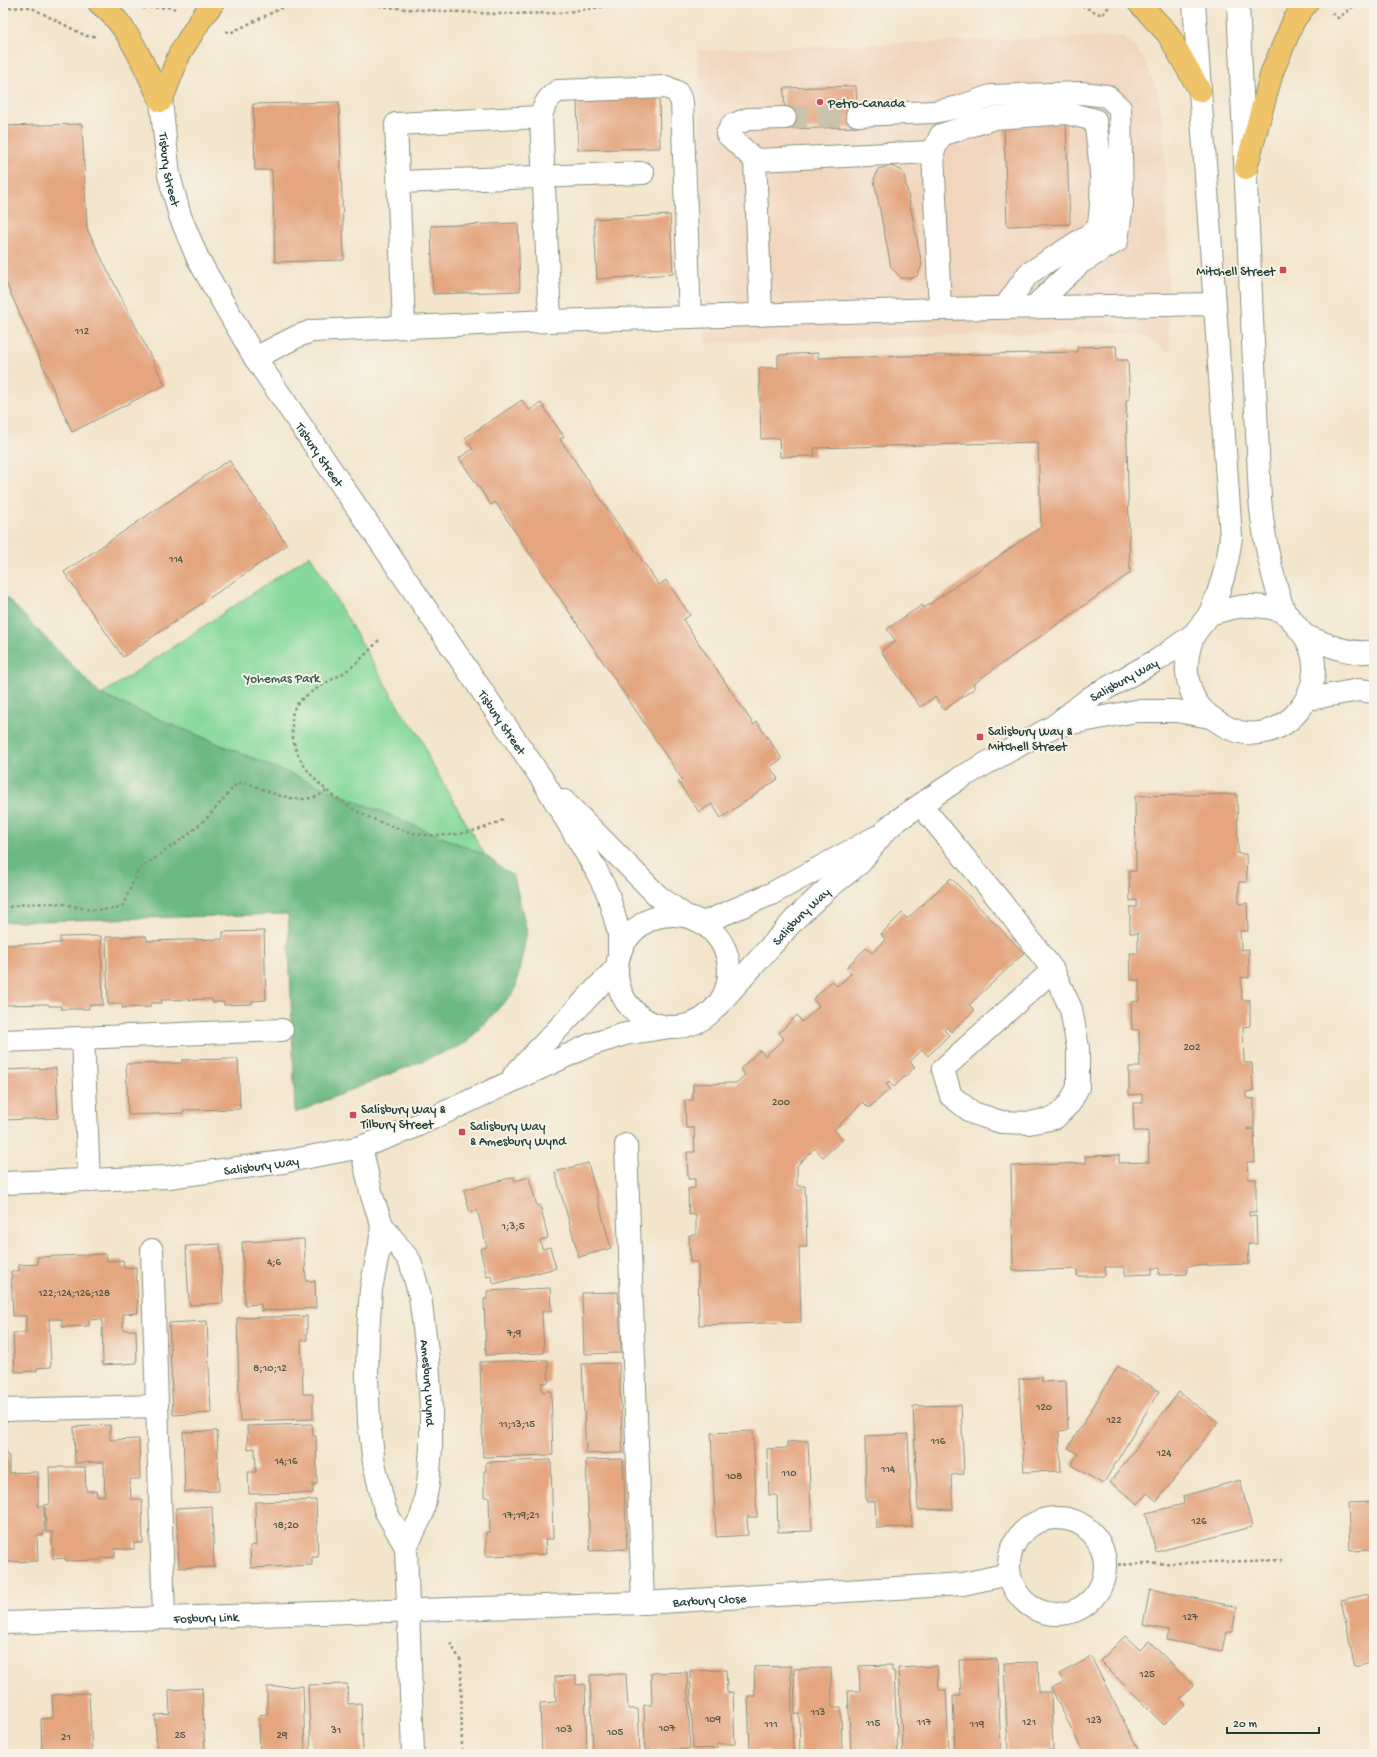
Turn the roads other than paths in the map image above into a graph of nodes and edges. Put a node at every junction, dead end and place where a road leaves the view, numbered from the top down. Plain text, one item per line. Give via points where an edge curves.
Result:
1 (100, 3) edge
2 (1139, 3) edge
3 (1194, 3) edge
4 (1238, 3) edge
5 (1307, 3) edge
6 (207, 11) edge
7 (1200, 91) junction
8 (161, 101) junction
9 (857, 115) tunnel mouth
10 (541, 117) junction
11 (784, 118) tunnel mouth
12 (933, 152) junction
13 (754, 160) junction
14 (1246, 168) junction
15 (643, 173) dead end
16 (544, 176) junction
17 (399, 182) junction
18 (1215, 304) junction
19 (1005, 307) junction
20 (1034, 307) junction
21 (940, 309) junction
22 (761, 314) junction
23 (690, 317) junction
24 (550, 321) junction
25 (404, 326) junction
26 (255, 358) junction
27 (1209, 614) junction
28 (1285, 614) junction
29 (1194, 634) junction
30 (1306, 636) junction
31 (1374, 652) edge
32 (1374, 692) edge
33 (1308, 699) junction
34 (1210, 717) junction
35 (1054, 726) junction
36 (542, 779) junction
37 (921, 805) junction
38 (884, 832) junction
39 (694, 919) junction
40 (617, 961) junction
41 (1052, 970) junction
42 (719, 1004) junction
43 (670, 1027) junction
44 (282, 1030) dead end
45 (83, 1038) junction
46 (3, 1041) edge
47 (504, 1084) junction
48 (626, 1145) dead end
49 (361, 1147) junction
50 (90, 1181) junction
51 (3, 1183) edge
52 (382, 1226) junction
53 (152, 1250) dead end
54 (157, 1406) junction
55 (3, 1410) edge
56 (406, 1547) junction
57 (1009, 1574) junction
58 (643, 1603) junction
59 (408, 1611) junction
60 (164, 1618) junction
61 (3, 1624) edge
62 (413, 1754) edge

1 - 8 main road via 117,19
2 - 7 main road via 1168,34
3 - 7 street
4 - 14 street
5 - 14 main road via 1294,20 1272,72
6 - 8 main road via 180,53
7 - 18 street
8 - 26 street, Tisbury Street via 169,175 180,216 198,259
9 - 20 street via 934,112 991,96 1082,93 1107,96 1120,108 1122,203 1117,241 1080,263
10 - 16 street
10 - 17 street via 396,124
10 - 23 street via 543,106 550,96 558,91 666,87 677,92 682,102
11 - 13 street via 748,119 732,125 727,134
12 - 13 street
12 - 19 street via 941,135 995,118 1066,113 1095,120 1101,167 1102,210 1098,229 1028,274
12 - 21 street
13 - 22 street
14 - 28 street via 1260,499 1274,582
15 - 16 street
16 - 17 street
16 - 24 street
17 - 25 street
18 - 20 street
18 - 27 street via 1231,537 1228,559
19 - 20 street
19 - 21 street
21 - 22 street
22 - 23 street
23 - 24 street
24 - 25 street
25 - 26 street via 312,330
26 - 36 street, Tisbury Street
27 - 28 street via 1250,606
27 - 29 street
28 - 30 street
29 - 34 street via 1187,672 1191,692 1201,709
29 - 35 street, Salisbury Way via 1158,659 1091,697
30 - 31 street via 1348,652
30 - 33 street via 1314,656 1314,678
32 - 33 street via 1359,690
33 - 34 street via 1294,716 1276,728 1255,734 1234,731
34 - 35 street, Salisbury Way via 1177,711 1136,711
35 - 37 street, Salisbury Way via 960,778
36 - 39 street, Tisbury Street via 658,896
36 - 40 street, Tisbury Street via 608,894 619,933
37 - 38 street, Salisbury Way
37 - 41 street via 1001,902
38 - 39 street, Salisbury Way via 771,894
38 - 42 street, Salisbury Way via 860,863 795,919
39 - 40 street via 668,915 650,920 635,930
39 - 42 street via 717,935 726,951 730,969 727,987
40 - 43 street via 624,999 636,1013 652,1023
40 - 47 street, Salisbury Way via 558,1031
41 - 41 street via 1071,1009 1078,1048 1078,1087 1070,1103 1055,1118 1030,1123 1001,1122 973,1113 951,1096 943,1069
42 - 43 street via 706,1017 689,1025
43 - 47 street, Salisbury Way via 610,1038
44 - 45 street
45 - 46 street
45 - 50 street
47 - 49 street, Salisbury Way via 407,1130
48 - 58 street
49 - 50 street, Salisbury Way via 283,1162 170,1177
49 - 52 street, Amesbury Wynd
50 - 51 street, Salisbury Way
52 - 56 street, Amesbury Wynd via 371,1289 368,1332 369,1422 374,1463 385,1510
52 - 56 street, Amesbury Wynd via 410,1261 420,1296 428,1360 431,1448 428,1484 422,1515
53 - 54 street
54 - 55 street
54 - 60 street
56 - 59 street, Amesbury Wynd
57 - 57 street via 1009,1559 1014,1544 1024,1531 1037,1522 1052,1518 1068,1519 1083,1525 1095,1536 1103,1550 1106,1566 1104,1581 1096,1595 1084,1606 1070,1613 1054,1615 1038,1611 1024,1602 1014,1590
57 - 58 street, Barbury Close via 963,1584
58 - 59 street, Barbury Close
59 - 60 street, Fosbury Link
59 - 62 street, Amesbury Wynd
60 - 61 street, Fosbury Link

